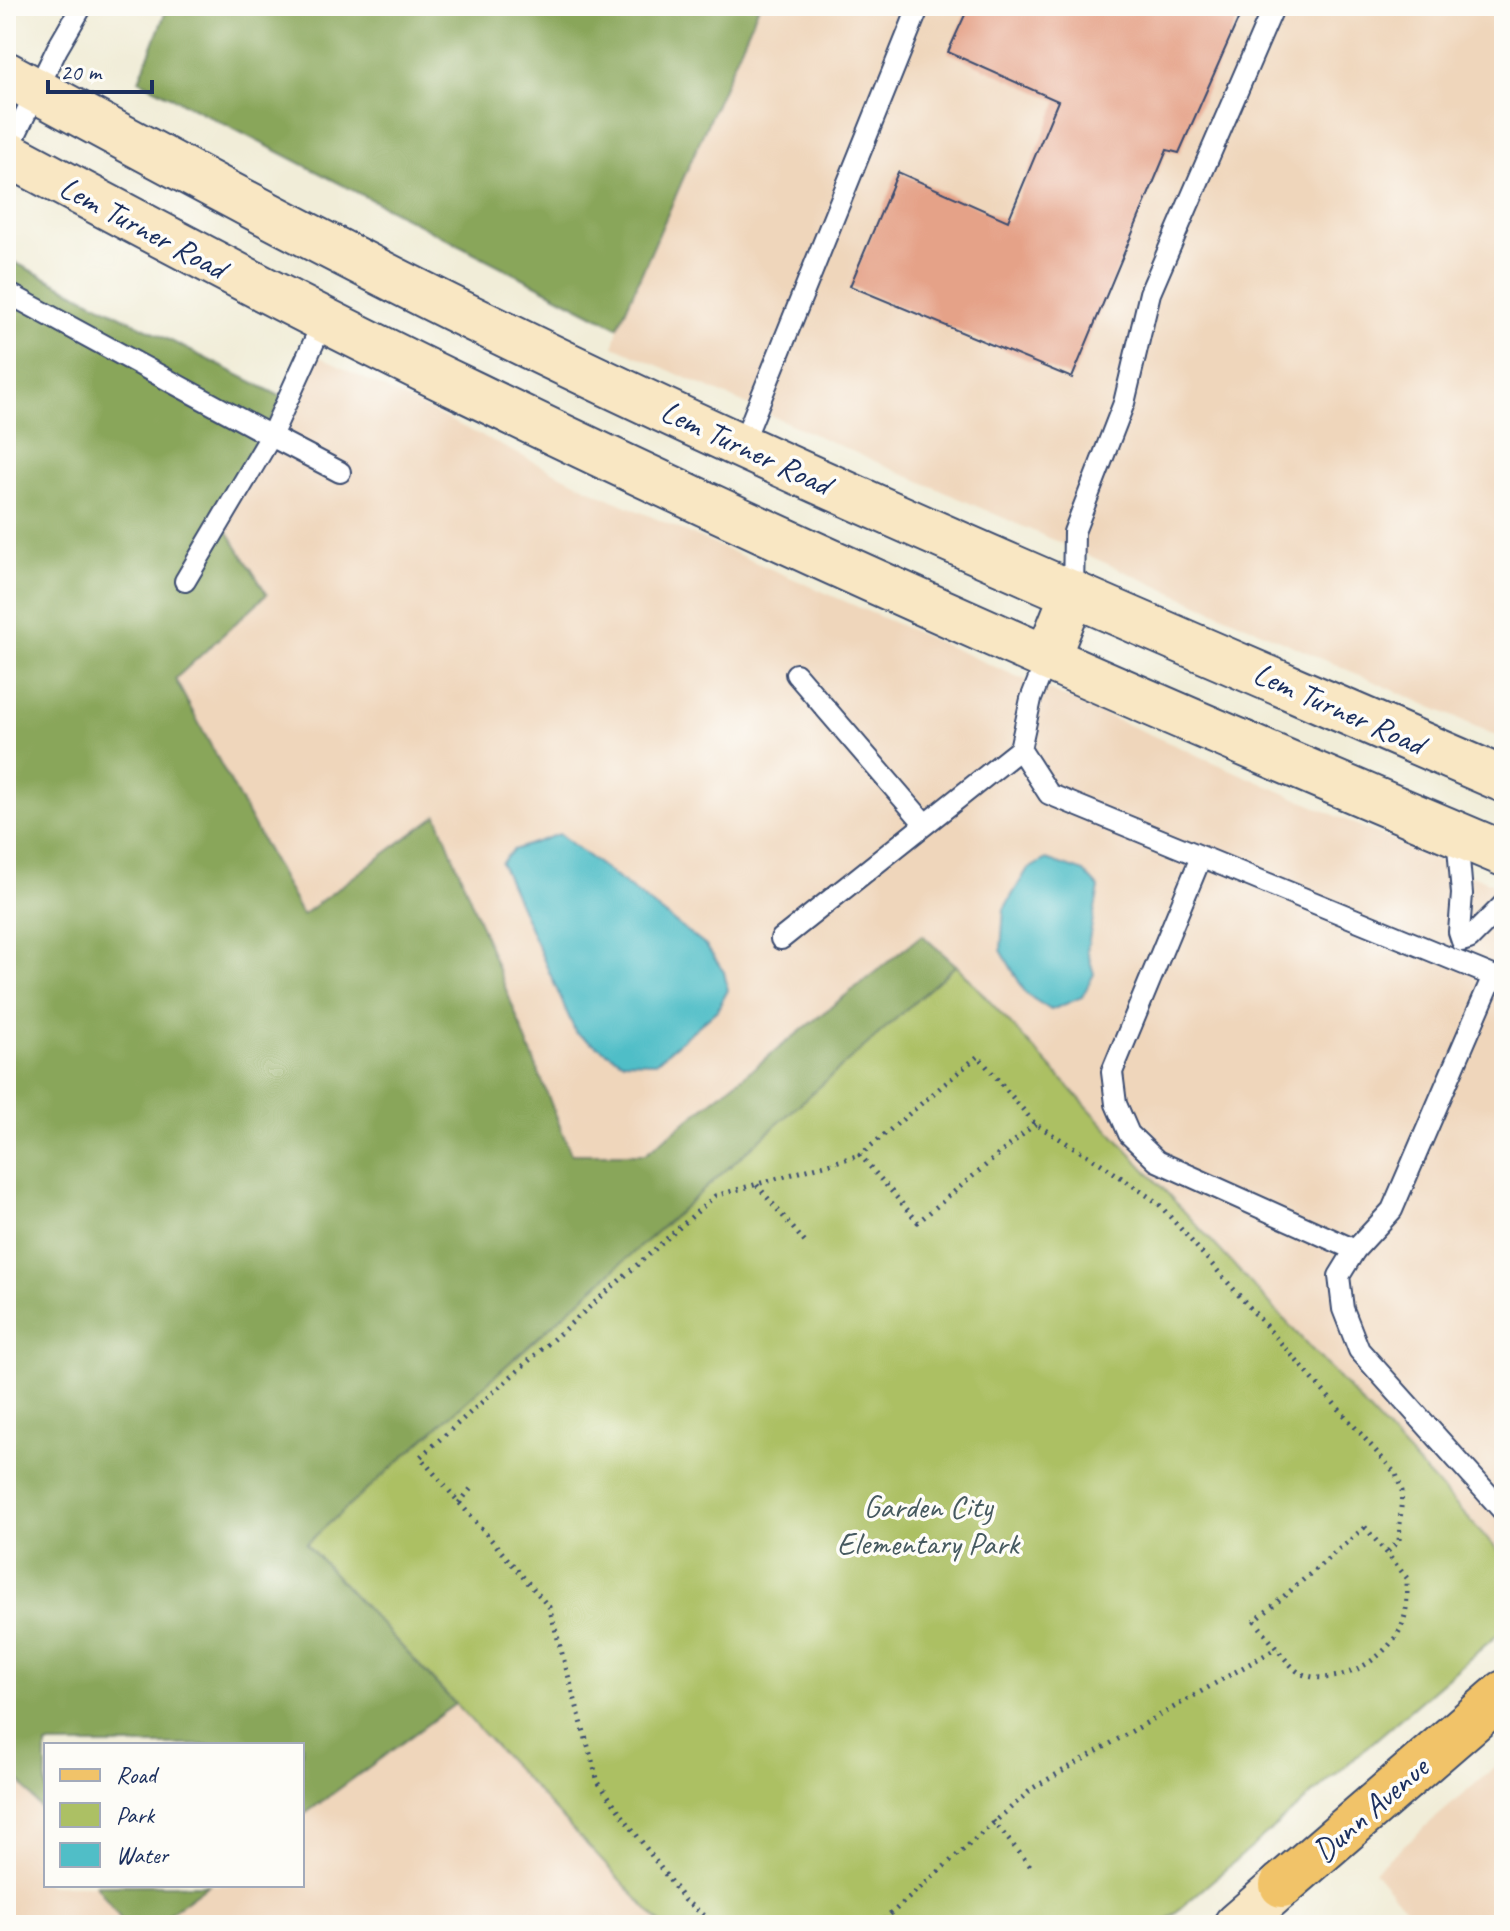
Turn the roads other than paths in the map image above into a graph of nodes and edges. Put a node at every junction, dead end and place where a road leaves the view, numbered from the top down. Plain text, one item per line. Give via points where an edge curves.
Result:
1 (82, 6) edge
2 (919, 6) edge
3 (1274, 6) edge
4 (22, 83) edge
5 (6, 154) edge
6 (6, 292) edge
7 (324, 320) junction
8 (271, 436) junction
9 (742, 445) junction
10 (340, 472) dead end
11 (185, 581) dead end
12 (1073, 593) junction
13 (1047, 658) junction
14 (796, 674) dead end
15 (1020, 749) junction
16 (1504, 780) edge
17 (925, 824) junction
18 (1457, 835) junction
19 (1504, 854) edge
20 (1201, 857) junction
21 (1504, 904) edge
22 (781, 939) dead end
23 (1458, 950) junction
24 (1355, 1250) junction
25 (1504, 1512) edge
26 (1504, 1693) edge
27 (1236, 1925) edge

1 - 4 lane via 57,49
2 - 9 lane
3 - 12 lane via 1150,293 1124,403 1074,532
4 - 5 lane
4 - 9 main road, Lem Turner Road via 297,231
5 - 7 main road, Lem Turner Road
6 - 8 lane
7 - 8 lane
7 - 13 main road, Lem Turner Road via 693,498
8 - 10 lane
8 - 11 lane
9 - 12 main road, Lem Turner Road
12 - 13 main road
12 - 16 main road, Lem Turner Road
13 - 15 lane
13 - 18 main road, Lem Turner Road
14 - 17 lane
15 - 17 lane
15 - 20 lane via 1049,794
17 - 22 lane
18 - 19 main road, Lem Turner Road
18 - 23 lane via 1462,894
20 - 23 lane
20 - 24 lane via 1112,1072 1116,1104 1129,1134 1157,1161
21 - 23 lane
23 - 24 lane via 1493,976 1392,1210
24 - 25 lane via 1339,1276 1343,1309 1359,1350
26 - 27 main road, Dunn Avenue

